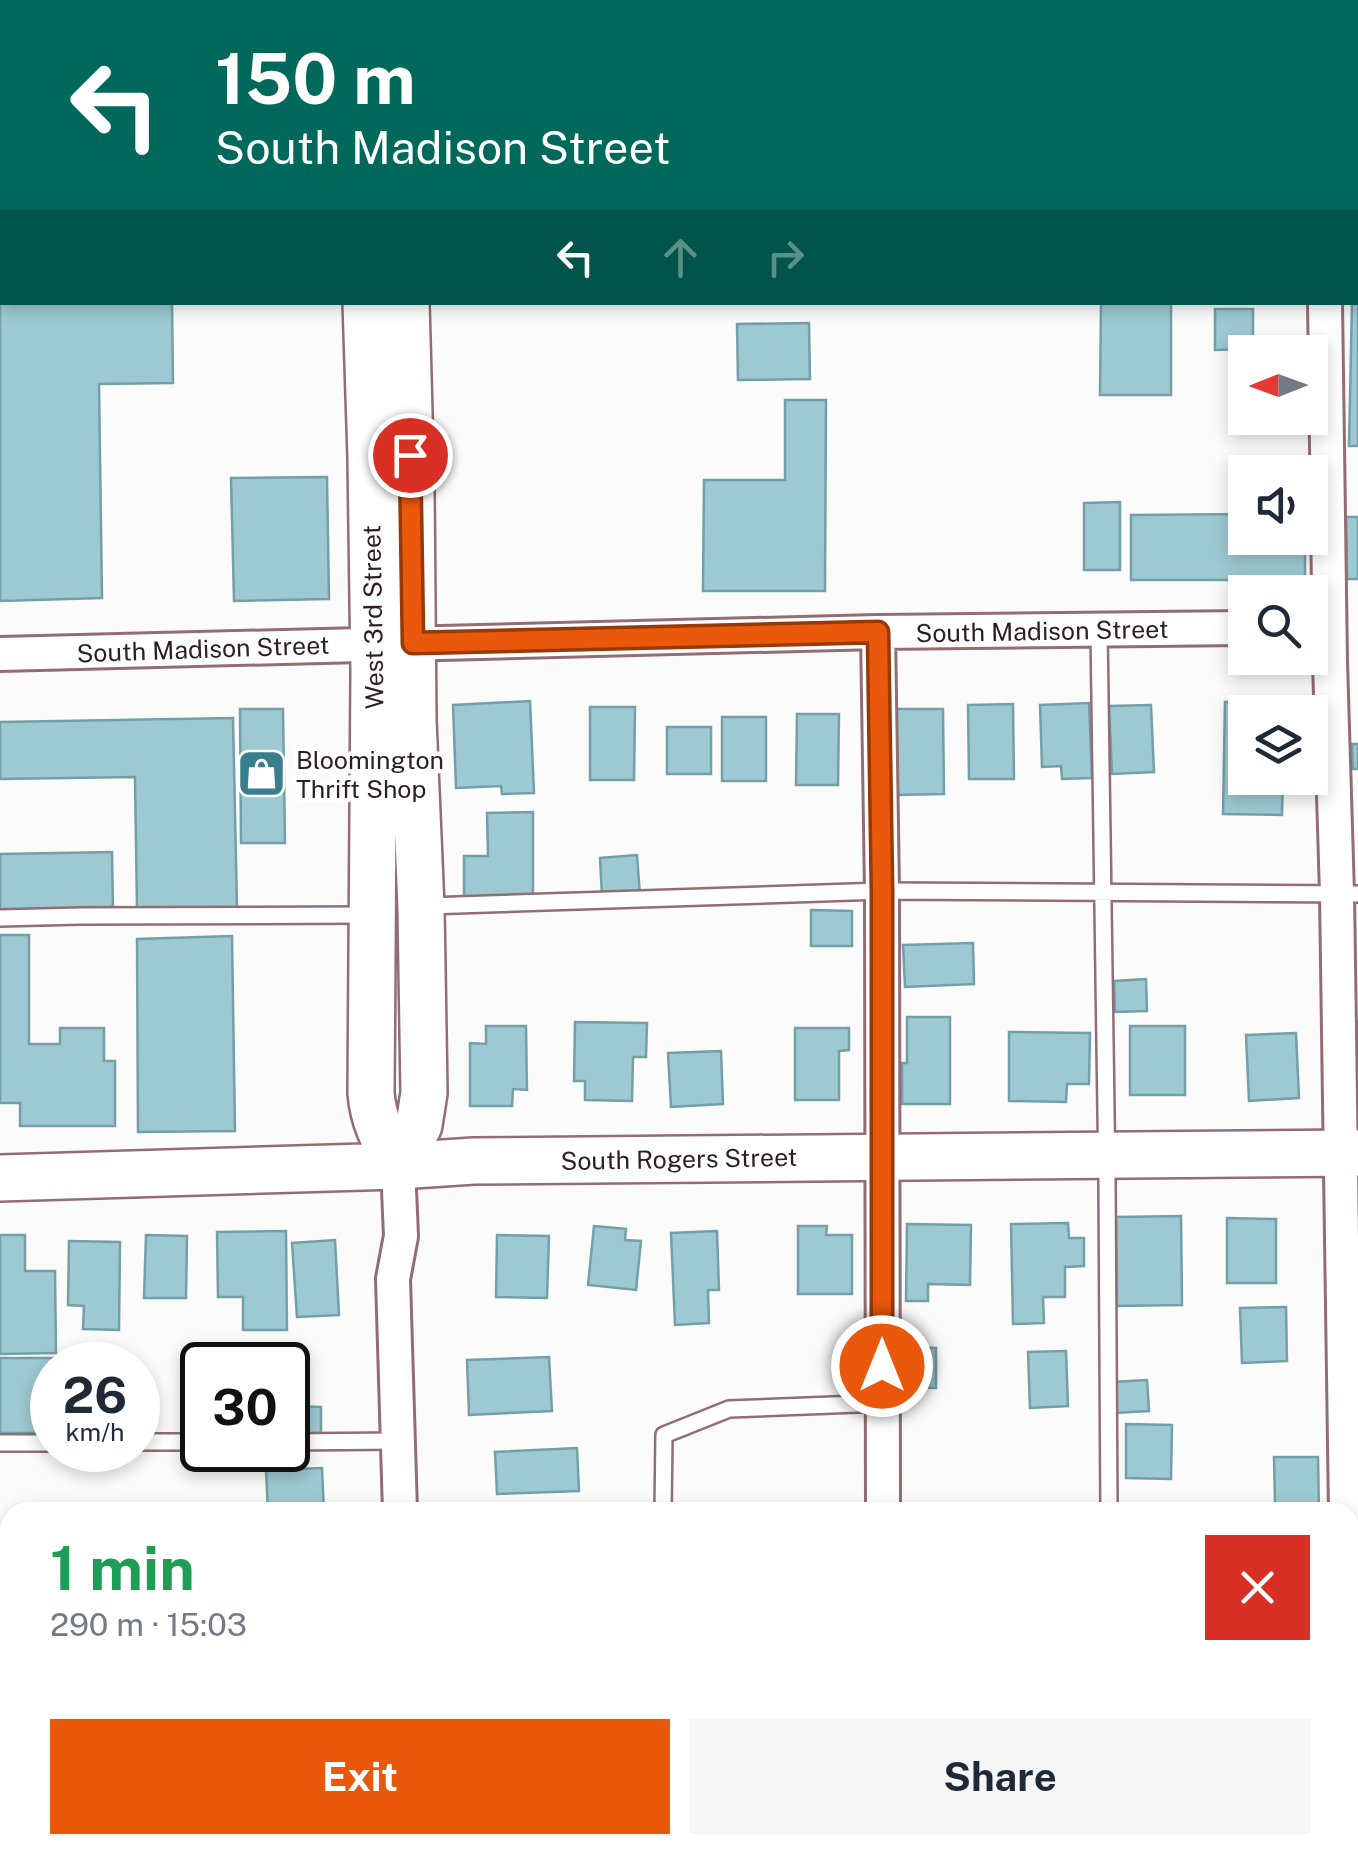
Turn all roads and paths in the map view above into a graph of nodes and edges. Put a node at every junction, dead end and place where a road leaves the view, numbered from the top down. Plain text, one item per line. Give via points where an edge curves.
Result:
1 (366, 305) edge
2 (406, 305) edge
3 (1325, 305) edge
4 (1332, 627) edge
5 (1228, 628) edge
6 (1099, 630) junction
7 (878, 632) junction
8 (393, 644) junction
9 (0, 654) edge
10 (882, 891) junction
11 (1102, 892) junction
12 (1347, 894) edge
13 (421, 907) junction
14 (370, 916) junction
15 (0, 918) edge
16 (1349, 1152) edge
17 (1106, 1154) junction
18 (882, 1156) junction
19 (398, 1166) junction
20 (0, 1178) edge
21 (882, 1402) junction
22 (398, 1441) junction
23 (30, 1442) edge
24 (310, 1442) edge
25 (0, 1443) edge
26 (400, 1502) edge
27 (662, 1502) edge
28 (882, 1502) edge
29 (1109, 1502) edge
30 (1346, 1502) edge

1 - 8 street, West 3rd Street
2 - 8 street, West 3rd Street
3 - 4 street
4 - 12 street
5 - 6 street, South Madison Street
6 - 7 street, South Madison Street
6 - 11 lane
7 - 8 street, South Madison Street
7 - 10 street
8 - 9 street, South Madison Street
8 - 13 street, West 3rd Street via 414,720
8 - 14 street, West 3rd Street
10 - 11 lane
10 - 13 lane
10 - 18 street
11 - 12 lane
11 - 17 lane
12 - 16 street
13 - 19 street, West 3rd Street via 423,1102
14 - 15 lane
14 - 19 street, West 3rd Street via 372,1102
16 - 17 street, South Rogers Street
16 - 30 street
17 - 18 street, South Rogers Street
17 - 29 lane
18 - 19 street, South Rogers Street
18 - 21 street
19 - 20 street, South Rogers Street
19 - 22 street, West 3rd Street
21 - 27 lane via 730,1409 664,1435
21 - 28 street
22 - 24 lane
22 - 26 street, West 3rd Street
23 - 25 lane

